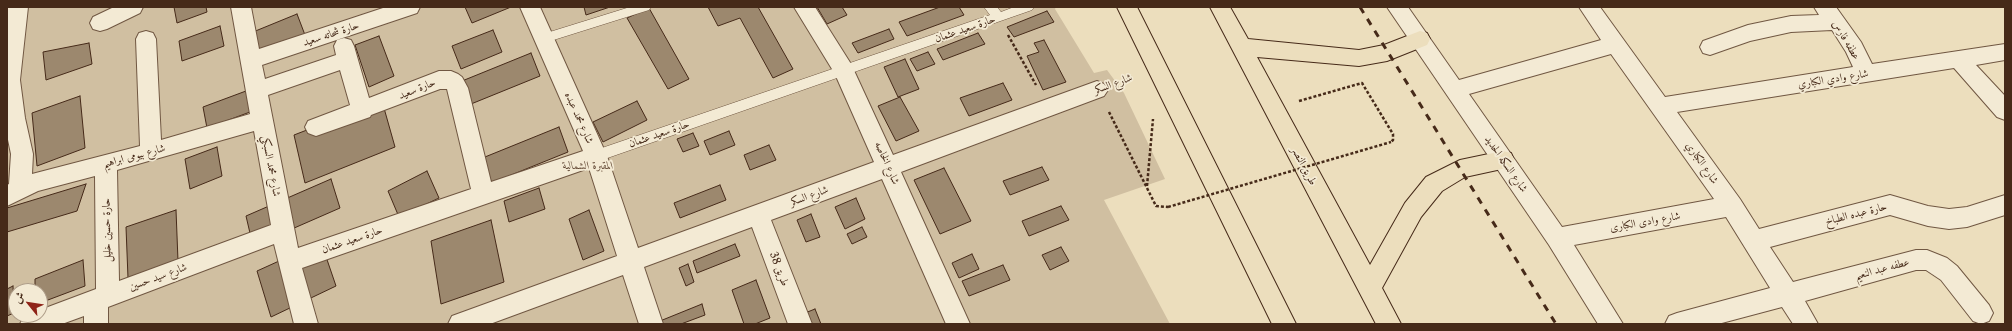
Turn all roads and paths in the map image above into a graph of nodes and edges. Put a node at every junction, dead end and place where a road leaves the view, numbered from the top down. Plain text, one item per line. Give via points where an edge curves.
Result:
1 (18, 7) edge
2 (133, 7) edge
3 (242, 7) edge
4 (410, 7) edge
5 (530, 7) edge
6 (645, 7) edge
7 (804, 7) edge
8 (990, 7) edge
9 (1028, 7) edge
10 (1127, 7) edge
11 (1220, 7) edge
12 (1397, 7) edge
13 (1589, 7) edge
14 (1831, 14) edge
15 (998, 17) junction
16 (100, 23) dead end
17 (340, 31) junction
18 (544, 38) junction
19 (1420, 39) junction
20 (146, 40) dead end
21 (1617, 44) junction
22 (1241, 47) junction
23 (1710, 47) dead end
24 (2005, 52) edge
25 (1958, 59) junction
26 (252, 60) junction
27 (348, 60) junction
28 (1157, 68) junction
29 (844, 70) junction
30 (1866, 74) junction
31 (9, 80) edge
32 (257, 90) junction
33 (1097, 90) junction
34 (1454, 90) junction
35 (1662, 106) junction
36 (1049, 108) junction
37 (1273, 108) junction
38 (362, 111) junction
39 (2005, 111) edge
40 (1153, 115) dead end
41 (263, 119) junction
42 (316, 127) dead end
43 (151, 152) junction
44 (596, 156) junction
45 (1503, 160) junction
46 (106, 164) junction
47 (889, 166) junction
48 (1147, 186) junction
49 (13, 192) edge
50 (483, 194) junction
51 (2005, 205) edge
52 (1732, 206) junction
53 (758, 214) junction
54 (284, 231) junction
55 (1557, 238) junction
56 (1753, 241) junction
57 (632, 261) junction
58 (289, 262) junction
59 (1370, 288) junction
60 (1787, 294) junction
61 (102, 298) junction
62 (1981, 313) dead end
63 (509, 315) edge
64 (32, 324) edge
65 (96, 324) edge
66 (306, 324) edge
67 (460, 324) edge
68 (651, 324) edge
69 (800, 324) edge
70 (958, 324) edge
71 (1284, 324) edge
72 (1389, 324) edge
73 (1611, 324) edge
74 (1677, 324) edge
75 (1806, 324) edge

1 - 31 street
2 - 16 street
3 - 26 street, شارع محمد السبكي
4 - 17 street, حارة شحاته سعيد
5 - 18 street, شارع محمد عبده
6 - 18 lane
7 - 29 street, شارع الخاصه
8 - 15 lane
9 - 15 lane, حارة سعيد عثمان
10 - 28 highway
11 - 22 highway, طريق النصر
12 - 19 street, شارع السكه الحديد
13 - 21 street, شارع الكباري
14 - 23 street via 1748,33
14 - 30 street, عطفه فارس via 1854,48
15 - 29 lane, حارة سعيد عثمان
15 - 36 path
17 - 26 street, حارة شحاته سعيد
17 - 27 street
18 - 44 street, شارع محمد عبده
19 - 22 highway via 1387,53 1359,58
19 - 34 street, شارع السكه الحديد
20 - 43 street
21 - 34 street
21 - 35 street, شارع الكباري
22 - 37 highway, طريق النصر
24 - 25 street, شارع وادي الكباري
25 - 30 street, شارع وادي الكباري
25 - 39 street
26 - 32 street, شارع محمد السبكي
27 - 32 street
27 - 38 street
28 - 33 path, شارع السكر
28 - 71 highway
29 - 44 lane, حارة سعيد عثمان
29 - 47 street, شارع الخاصه
30 - 35 street, شارع وادي الكباري
31 - 49 street via 22,154
32 - 41 street, شارع محمد السبكي
33 - 36 street, شارع السكر
33 - 48 path
34 - 45 street, شارع السكه الحديد
35 - 52 street, شارع الكباري
36 - 47 street, شارع السكر
37 - 48 path, bridge via 1362,83 1393,134 1393,140 1168,207 1156,206
37 - 59 highway, طريق النصر
38 - 42 street, حارة سعيد
38 - 50 street, حارة سعيد via 439,80 445,79 455,83
40 - 48 path
41 - 43 street, شارع بيومى ابراهيم
41 - 54 street, شارع محمد السبكي
43 - 46 street, شارع بيومى ابراهيم
44 - 50 street, حارة سعيد عثمان
44 - 57 street, شارع محمد عبده
45 - 55 street, شارع السكه الحديد
45 - 59 highway via 1460,169 1434,184 1413,210
46 - 49 street, شارع بيومى ابراهيم via 33,183
46 - 61 street, حارة حسين خليل
47 - 53 street, شارع السكر
47 - 70 street, شارع الخاصه
50 - 58 street, حارة سعيد عثمان
51 - 56 street, حارة عبده الطباخ via 1967,217 1949,219 1890,205
52 - 55 street, شارع وادى الكبارى
52 - 56 street, شارع الكباري
53 - 57 street, شارع السكر
53 - 69 street, طريق 38
54 - 58 street, شارع محمد السبكي
54 - 61 street, شارع سيد حسين
55 - 73 street, شارع السكه الحديد
56 - 60 street, شارع الكباري
57 - 63 street, شارع السكر
57 - 68 street, شارع محمد عبده
58 - 66 street, شارع محمد السبكي
59 - 72 highway, طريق النصر
60 - 62 street, عطفه عبد النعيم via 1916,260 1927,260 1949,273
60 - 74 street, عطفه عبد النعيم
60 - 75 street, شارع الكباري
61 - 64 street, شارع سيد حسين
61 - 65 street, حارة حسين خليل
63 - 67 street, شارع السكر

